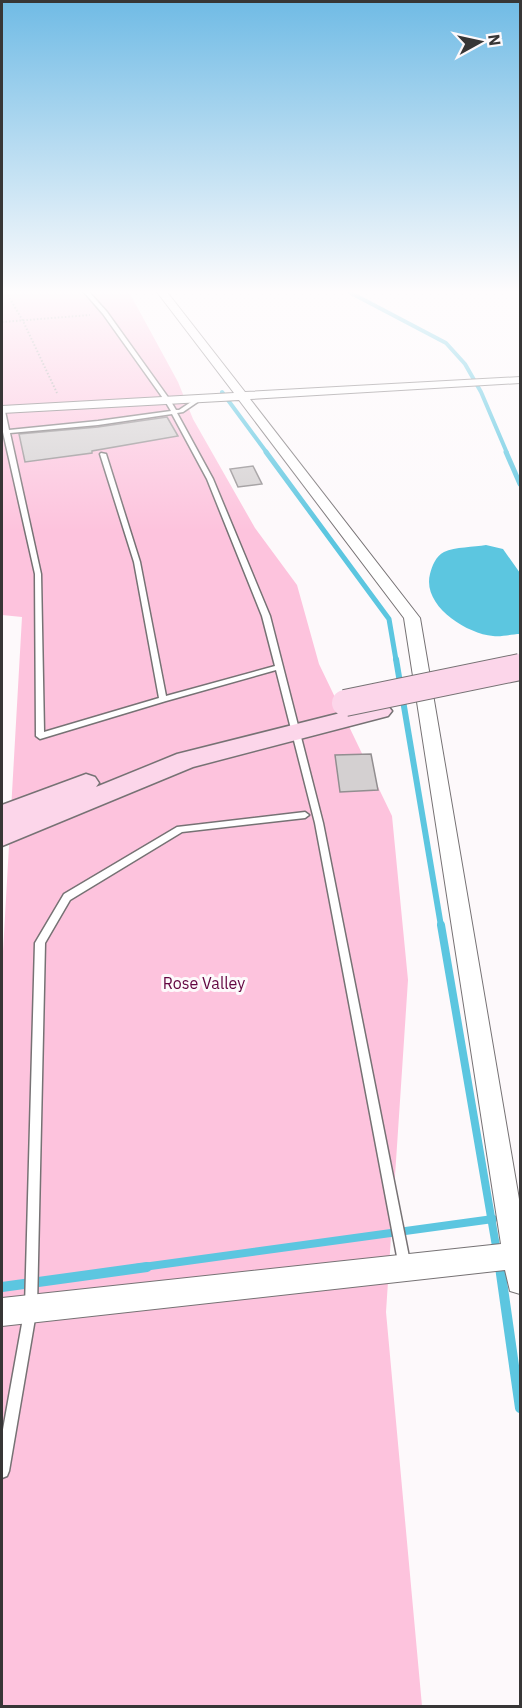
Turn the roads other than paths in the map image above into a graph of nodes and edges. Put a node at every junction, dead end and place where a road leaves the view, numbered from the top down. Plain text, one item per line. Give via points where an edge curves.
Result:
1 (147, 372) edge
2 (222, 372) edge
3 (520, 380) edge
4 (241, 397) junction
5 (199, 399) junction
6 (168, 401) junction
7 (2, 411) edge
8 (6, 432) junction
9 (103, 454) dead end
10 (279, 667) junction
11 (520, 667) edge
12 (520, 681) edge
13 (164, 699) junction
14 (304, 815) dead end
15 (2, 816) edge
16 (2, 836) edge
17 (405, 1268) junction
18 (518, 1268) edge
19 (31, 1307) junction
20 (2, 1311) edge
21 (2, 1471) edge

1 - 6 lane
2 - 4 street
3 - 4 street
4 - 5 street
4 - 18 street via 412,618
5 - 6 street
5 - 8 lane via 181,411
6 - 7 street
6 - 10 lane via 210,480 266,616
7 - 8 lane
8 - 13 lane via 38,574 40,736
9 - 13 lane via 137,562
10 - 13 lane
10 - 17 lane via 319,823
11 - 15 main road, bridge via 345,703 194,744
12 - 16 main road via 380,711 186,760
14 - 19 lane via 180,829 67,897 40,943
17 - 18 street
17 - 19 street
19 - 20 street
19 - 21 lane

